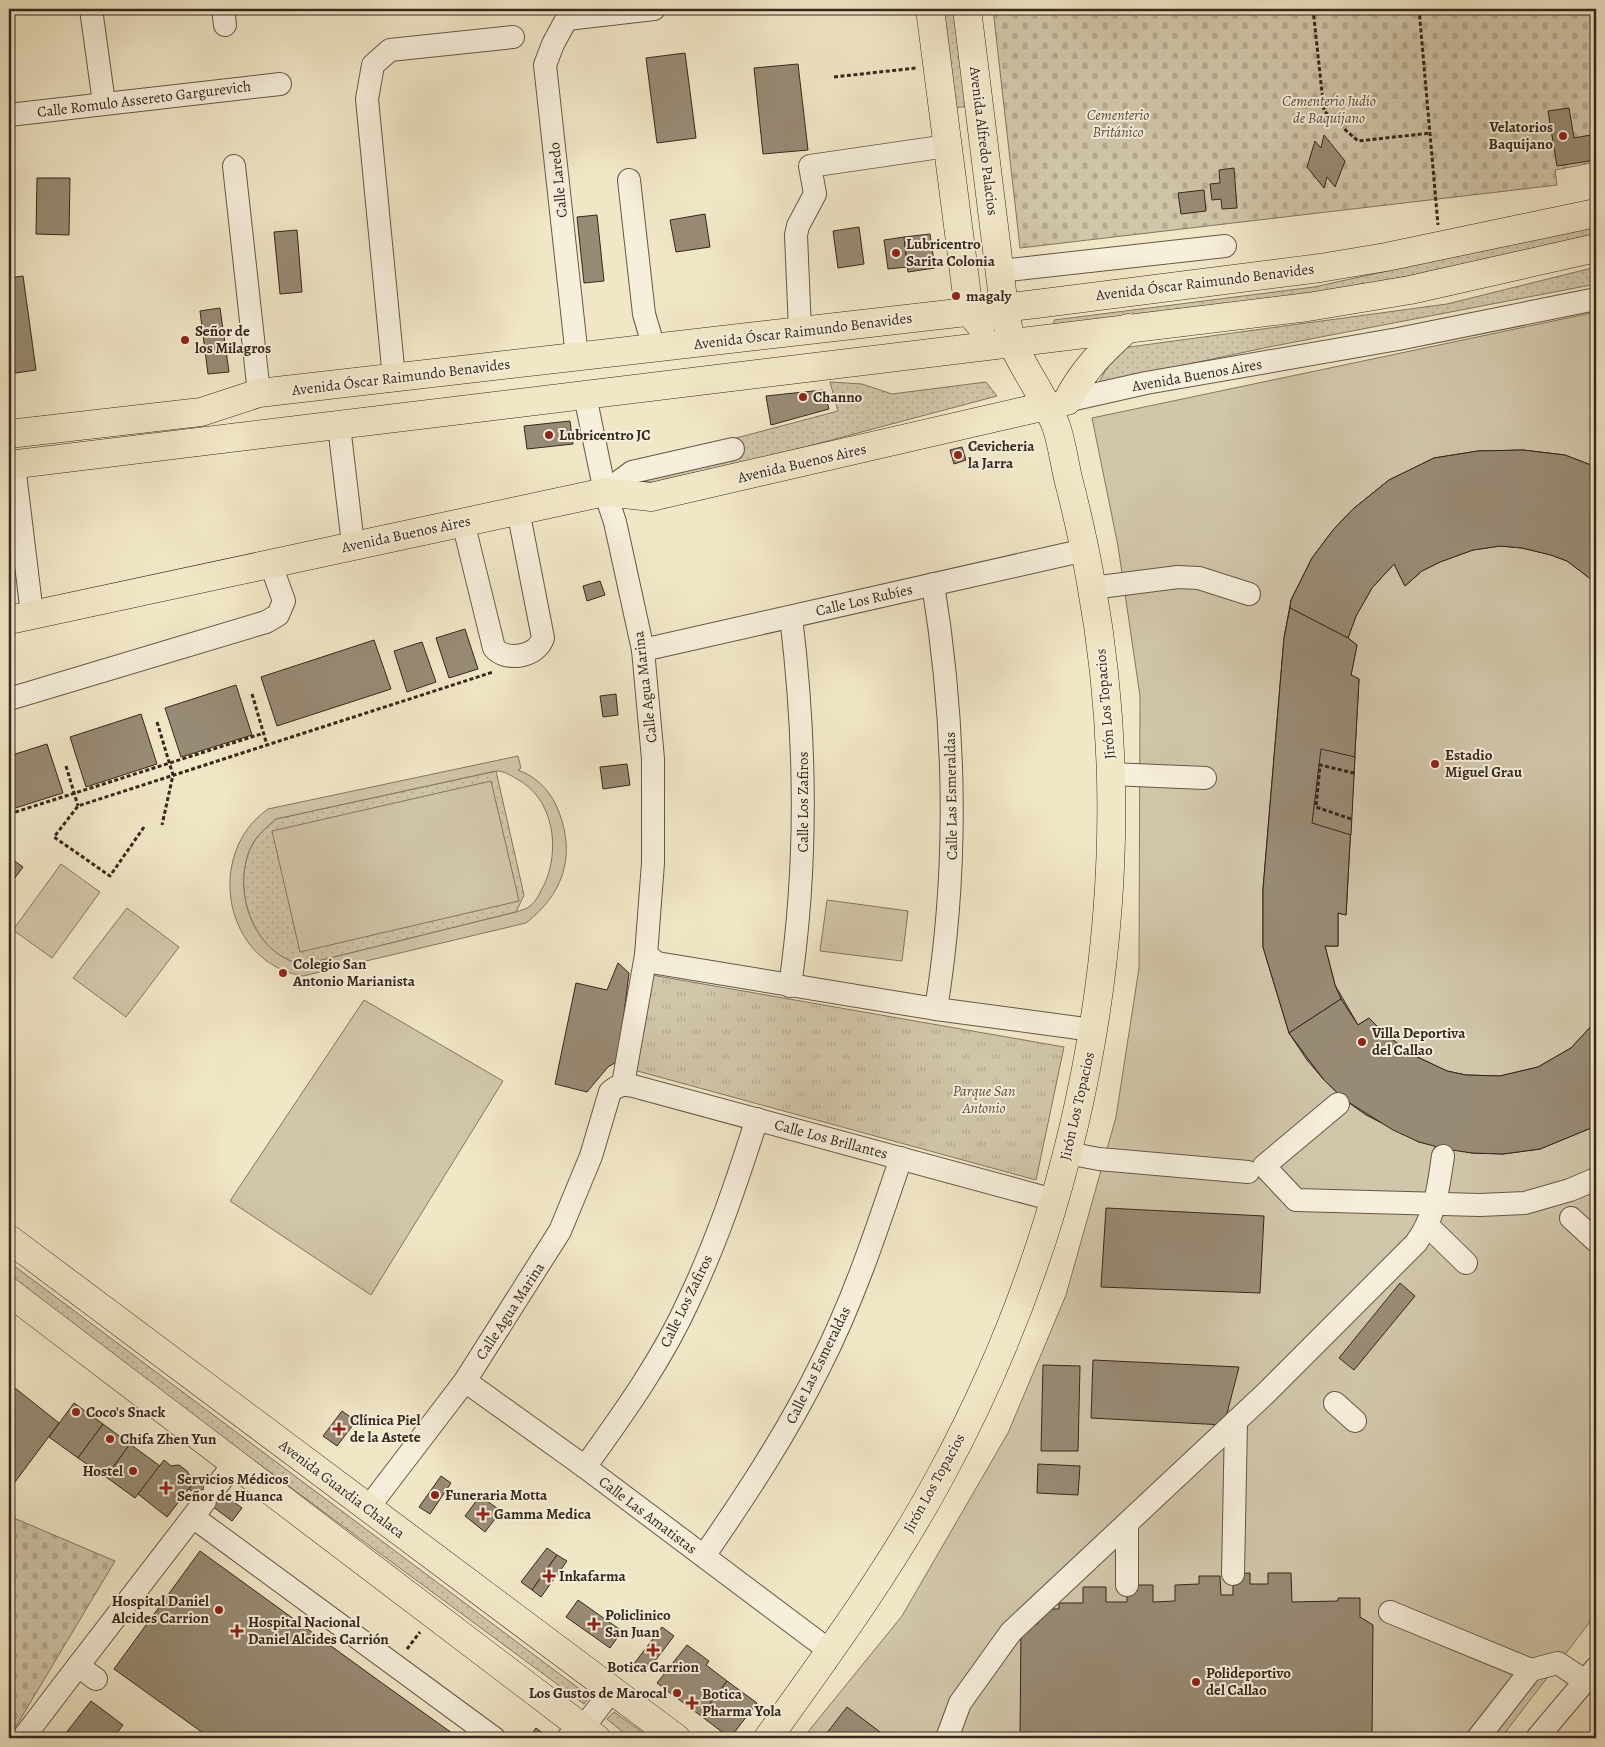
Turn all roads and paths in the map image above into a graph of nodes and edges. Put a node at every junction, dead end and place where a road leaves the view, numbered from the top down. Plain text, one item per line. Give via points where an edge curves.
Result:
1 (91, 9) edge
2 (654, 9) edge
3 (930, 9) edge
4 (967, 9) edge
5 (1312, 9) edge
6 (1419, 9) edge
7 (569, 14) edge
8 (513, 37) dead end
9 (937, 66) junction
10 (834, 76) dead end
11 (280, 84) dead end
12 (104, 103) junction
13 (9, 115) edge
14 (983, 128) junction
15 (1431, 133) junction
16 (946, 139) junction
17 (234, 166) dead end
18 (629, 180) dead end
19 (1596, 213) edge
20 (1440, 245) junction
21 (1225, 246) dead end
22 (1596, 248) edge
23 (1000, 271) junction
24 (1596, 299) edge
25 (1004, 307) junction
26 (969, 311) junction
27 (1128, 328) junction
28 (800, 330) junction
29 (1004, 343) junction
30 (654, 348) junction
31 (577, 357) junction
32 (400, 377) junction
33 (259, 393) junction
34 (585, 396) junction
35 (1057, 403) junction
36 (411, 417) junction
37 (339, 426) junction
38 (9, 434) edge
39 (732, 449) dead end
40 (12, 465) edge
41 (605, 492) junction
42 (518, 510) junction
43 (463, 522) junction
44 (353, 544) junction
45 (1085, 550) junction
46 (270, 562) junction
47 (932, 584) junction
48 (1092, 588) junction
49 (1249, 594) dead end
50 (790, 616) junction
51 (20, 617) edge
52 (643, 650) junction
53 (498, 670) dead end
54 (252, 694) dead end
55 (9, 699) edge
56 (157, 722) dead end
57 (264, 733) junction
58 (267, 745) junction
59 (170, 763) junction
60 (66, 766) dead end
61 (1354, 773) dead end
62 (1111, 774) junction
63 (173, 775) junction
64 (1206, 778) dead end
65 (75, 793) junction
66 (78, 806) junction
67 (9, 814) edge
68 (1351, 819) dead end
69 (162, 825) dead end
70 (144, 827) dead end
71 (646, 955) junction
72 (790, 986) junction
73 (936, 1009) junction
74 (1093, 1030) junction
75 (617, 1088) junction
76 (1338, 1104) dead end
77 (757, 1120) junction
78 (1067, 1153) junction
79 (1443, 1156) dead end
80 (901, 1158) junction
81 (1248, 1172) dead end
82 (1596, 1179) edge
83 (1054, 1200) junction
84 (1436, 1203) junction
85 (1571, 1218) dead end
86 (1428, 1226) junction
87 (1594, 1235) edge
88 (9, 1239) edge
89 (1466, 1263) dead end
90 (10, 1296) edge
91 (465, 1381) junction
92 (1335, 1403) dead end
93 (1236, 1421) junction
94 (1355, 1421) dead end
95 (234, 1464) junction
96 (585, 1467) junction
97 (205, 1502) junction
98 (368, 1508) junction
99 (1127, 1524) junction
100 (704, 1556) junction
101 (1233, 1574) dead end
102 (1127, 1585) dead end
103 (1390, 1612) dead end
104 (830, 1651) junction
105 (1531, 1670) junction
106 (1591, 1675) edge
107 (612, 1690) junction
108 (582, 1735) edge
109 (22, 1738) edge
110 (494, 1738) edge
111 (676, 1738) edge
112 (768, 1738) edge
113 (947, 1738) edge
114 (1478, 1738) edge
115 (1537, 1738) edge

1 - 12 street
2 - 7 street
3 - 9 main road
4 - 14 main road, Avenida Alfredo Palacios
5 - 15 path via 1324,112 1358,141
6 - 15 path
7 - 31 street, Calle Laredo via 550,48 546,65
8 - 32 street via 390,50 373,65 367,99
9 - 10 path
9 - 16 main road
11 - 12 street, Calle Romulo Assereto Gargurevich
12 - 13 street, Calle Romulo Assereto Gargurevich
14 - 16 main road
14 - 23 main road, Avenida Alfredo Palacios
15 - 20 path
16 - 26 main road
16 - 28 street via 810,166 815,194 796,234
17 - 33 street
18 - 30 street via 644,314
19 - 20 main road, Avenida Óscar Raimundo Benavides
20 - 25 main road, Avenida Óscar Raimundo Benavides via 1320,268
21 - 23 street
22 - 27 main road via 1410,290 1308,307
23 - 25 main road, Avenida Alfredo Palacios
24 - 35 street, Avenida Buenos Aires
25 - 26 main road, Avenida Óscar Raimundo Benavides
25 - 29 main road, Avenida Alfredo Palacios
26 - 28 main road, Avenida Óscar Raimundo Benavides
26 - 29 main road, Avenida Alfredo Palacios
27 - 29 main road
27 - 35 main road via 1093,360
28 - 30 main road, Avenida Óscar Raimundo Benavides
29 - 34 main road
29 - 35 main road, Avenida Alfredo Palacios
30 - 31 main road, Avenida Óscar Raimundo Benavides
31 - 32 main road, Avenida Óscar Raimundo Benavides
32 - 33 main road, Avenida Óscar Raimundo Benavides
32 - 36 main road
32 - 37 main road
33 - 38 main road, Avenida Óscar Raimundo Benavides via 201,412
34 - 36 main road
34 - 41 street, Calle Agua Marina
35 - 41 main road, Avenida Buenos Aires via 651,497
35 - 45 main road, Jirón Los Topacios via 1056,426
36 - 37 main road
37 - 40 main road
37 - 44 street
39 - 41 street via 632,472
40 - 51 street
41 - 42 main road, Avenida Buenos Aires
41 - 52 street, Calle Agua Marina via 615,522
42 - 43 main road, Avenida Buenos Aires
42 - 43 street via 543,638 538,647 524,654 506,657 494,648
43 - 44 main road, Avenida Buenos Aires
44 - 46 main road, Avenida Buenos Aires
45 - 47 street, Calle Los Rubíes
45 - 48 main road, Jirón Los Topacios
46 - 51 main road, Avenida Buenos Aires
46 - 55 street via 284,601 278,615 266,622
47 - 50 street, Calle Los Rubíes
47 - 73 street, Calle Las Esmeraldas via 948,688 953,794 950,900
48 - 49 street via 1178,577 1199,578
48 - 62 main road, Jirón Los Topacios via 1103,666
50 - 52 street, Calle Los Rubíes
50 - 72 street, Calle Los Zafiros via 801,707 804,798 801,889
52 - 71 street, Calle Agua Marina via 652,759 652,863
53 - 58 path
54 - 57 path
56 - 59 path
57 - 58 path
57 - 59 path
58 - 63 path
59 - 63 path
59 - 65 path
60 - 65 path
61 - 68 path via 1320,766 1316,807
62 - 64 street
62 - 74 main road, Jirón Los Topacios via 1110,871
63 - 66 path
63 - 69 path
65 - 66 path
65 - 67 path
66 - 70 path via 54,837 110,876
71 - 72 street via 657,963
71 - 75 street, Calle Agua Marina
72 - 73 street
73 - 74 street
74 - 78 main road, Jirón Los Topacios
75 - 77 street, Calle Los Brillantes
75 - 91 street, Calle Agua Marina via 560,1231
76 - 84 street via 1264,1166 1296,1200
77 - 80 street, Calle Los Brillantes
77 - 96 street, Calle Los Zafiros via 727,1212 689,1302 641,1387
78 - 81 street via 1099,1159
78 - 83 main road, Jirón Los Topacios
79 - 84 street
80 - 83 street, Calle Los Brillantes
80 - 100 street, Calle Las Esmeraldas via 865,1264 821,1366 767,1464
82 - 84 street via 1525,1203
83 - 104 main road, Jirón Los Topacios via 1014,1317 984,1388 941,1475 891,1561
84 - 86 street
85 - 87 street
86 - 89 street
86 - 93 street via 1381,1280
88 - 98 main road, Avenida Guardia Chalaca
90 - 95 main road
91 - 96 street, Calle Las Amatistas
91 - 98 street, Calle Agua Marina
92 - 94 street
93 - 99 street
93 - 101 street
95 - 97 street
95 - 108 main road
96 - 100 street, Calle Las Amatistas
97 - 109 street via 87,1673
97 - 110 street
98 - 107 main road, Avenida Guardia Chalaca
99 - 102 street
99 - 113 street via 1011,1632 960,1703
100 - 104 street, Calle Las Amatistas
103 - 105 street
104 - 112 main road, Jirón Los Topacios
105 - 106 street via 1558,1663
105 - 114 street
106 - 115 street
107 - 108 street
107 - 111 main road, Avenida Guardia Chalaca

